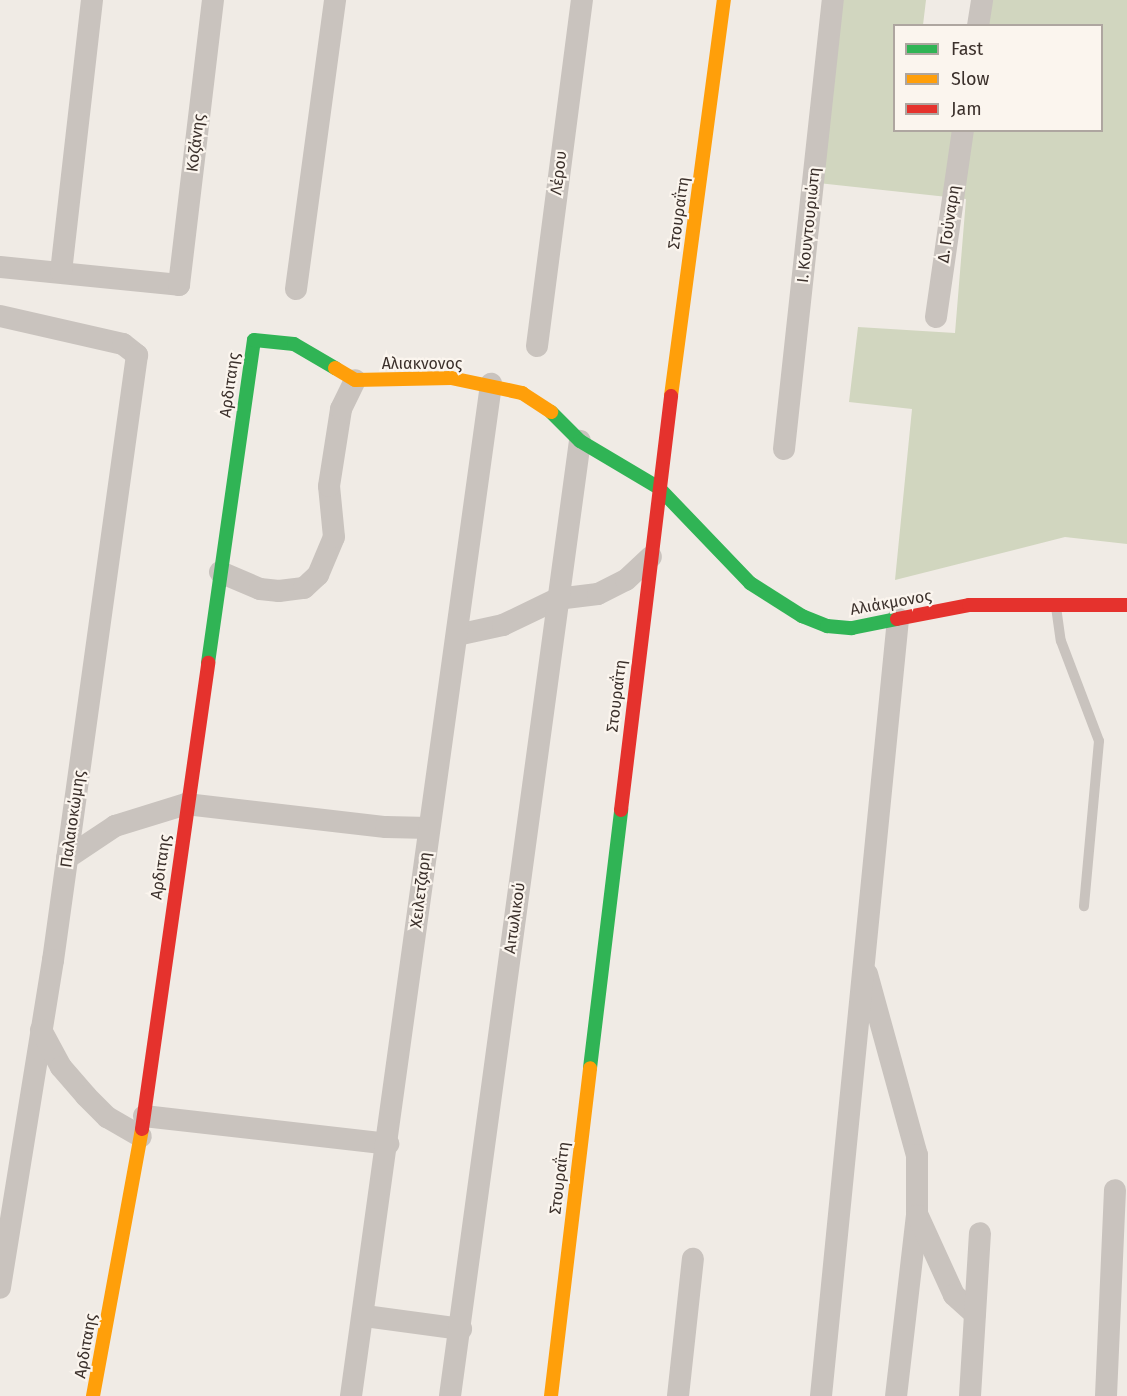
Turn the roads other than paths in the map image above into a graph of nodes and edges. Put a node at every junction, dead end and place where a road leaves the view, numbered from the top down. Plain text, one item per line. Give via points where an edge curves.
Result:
1 (92, 0) edge
2 (213, 0) edge
3 (335, 0) edge
4 (582, 0) edge
5 (724, 0) edge
6 (833, 0) edge
7 (982, 0) edge
8 (978, 24) edge
9 (963, 132) edge
10 (0, 267) edge
11 (61, 272) junction
12 (296, 289) dead end
13 (0, 316) edge
14 (936, 317) dead end
15 (537, 346) dead end
16 (355, 380) junction
17 (491, 384) junction
18 (580, 441) junction
19 (784, 449) dead end
20 (659, 488) junction
21 (651, 557) junction
22 (220, 572) junction
23 (558, 599) junction
24 (1055, 604) junction
25 (1127, 605) edge
26 (898, 619) junction
27 (457, 635) junction
28 (186, 804) junction
29 (429, 828) junction
30 (67, 858) junction
31 (1084, 906) dead end
32 (864, 961) junction
33 (41, 1030) junction
34 (142, 1126) junction
35 (388, 1144) junction
36 (1115, 1190) dead end
37 (918, 1215) junction
38 (980, 1233) dead end
39 (693, 1259) dead end
40 (0, 1288) edge
41 (975, 1314) junction
42 (365, 1316) junction
43 (461, 1329) junction
44 (93, 1396) edge
45 (351, 1396) edge
46 (450, 1396) edge
47 (551, 1396) edge
48 (678, 1396) edge
49 (820, 1396) edge
50 (896, 1396) edge
51 (970, 1396) edge
52 (1106, 1396) edge

1 - 11 street
2 - 11 street, Κοζάνης via 179,285
3 - 12 street
4 - 15 street, Λέρου
5 - 20 street, Στουραΐτη
6 - 19 street, Ι. Κουντουριώτη
7 - 8 street
9 - 14 street, Δ. Γούναρη
10 - 11 street
13 - 30 street, Παλαιοκώμης via 134,349 136,363
16 - 17 street, Αλιακνονος via 451,378
16 - 22 street via 342,409 329,486 334,537 318,575 304,588 279,591 260,589
16 - 22 street, Αρδιταης via 294,344 254,340
17 - 18 street, Αλιακνονος via 542,403
17 - 27 street, Χειλετζαρη
18 - 20 street, Αλιάκμονος
18 - 23 street, Αιτωλικού
20 - 21 street, Στουραΐτη
20 - 26 street, Αλιάκμονος via 750,583 802,616 827,626 852,628
21 - 23 street via 626,580 598,594
21 - 47 street, Στουραΐτη
22 - 28 street, Αρδιταης
23 - 27 street via 503,625
23 - 43 street, Αιτωλικού
24 - 25 street, Αλιάκμονος
24 - 26 street, Αλιάκμονος via 969,605
24 - 31 lane via 1061,640 1099,741
26 - 32 street
27 - 29 street, Χειλετζαρη
28 - 29 street via 386,827
28 - 30 street via 115,826
28 - 34 street, Αρδιταης
29 - 35 street, Χειλετζαρη
30 - 33 street, Παλαιοκώμης
32 - 37 street via 917,1155
32 - 49 street
33 - 34 street via 61,1067 107,1117
33 - 40 street, Παλαιοκώμης
34 - 35 street
34 - 44 street, Αρδιταης
35 - 42 street, Χειλετζαρη
36 - 52 street
37 - 41 street via 954,1295
37 - 50 street
38 - 41 street
39 - 48 street
41 - 51 street
42 - 43 street
42 - 45 street, Χειλετζαρη
43 - 46 street, Αιτωλικού

